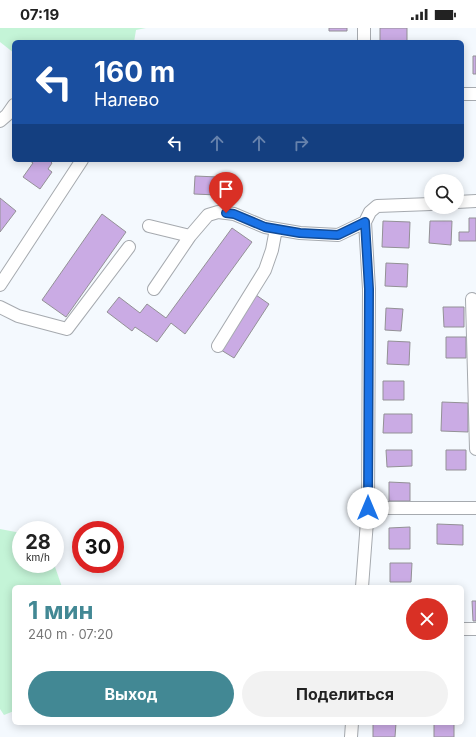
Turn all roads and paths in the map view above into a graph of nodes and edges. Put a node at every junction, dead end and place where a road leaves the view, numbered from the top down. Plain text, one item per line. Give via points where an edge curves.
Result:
1 (364, 28) edge
2 (364, 40) edge
3 (464, 94) edge
4 (476, 94) edge
5 (12, 109) edge
6 (0, 121) edge
7 (81, 162) edge
8 (476, 201) edge
9 (464, 202) edge
10 (424, 204) edge
11 (365, 222) junction
12 (149, 226) dead end
13 (276, 229) junction
14 (190, 236) junction
15 (129, 247) dead end
16 (0, 285) edge
17 (154, 289) dead end
18 (472, 299) dead end
19 (0, 308) edge
20 (218, 346) dead end
21 (476, 449) edge
22 (368, 508) junction
23 (476, 508) edge
24 (362, 585) edge
25 (464, 629) edge
26 (476, 630) edge
27 (352, 725) edge
28 (351, 737) edge

1 - 2 street
3 - 4 street
5 - 6 street
7 - 16 street
8 - 9 street
10 - 11 street via 377,206
11 - 13 street via 338,235
11 - 22 street via 369,289
12 - 14 street
13 - 14 street via 234,214 218,212 208,215
13 - 20 street via 265,270
14 - 17 street
15 - 19 street via 67,329 18,316
18 - 21 street
22 - 23 street
22 - 24 street
25 - 26 street
27 - 28 street

